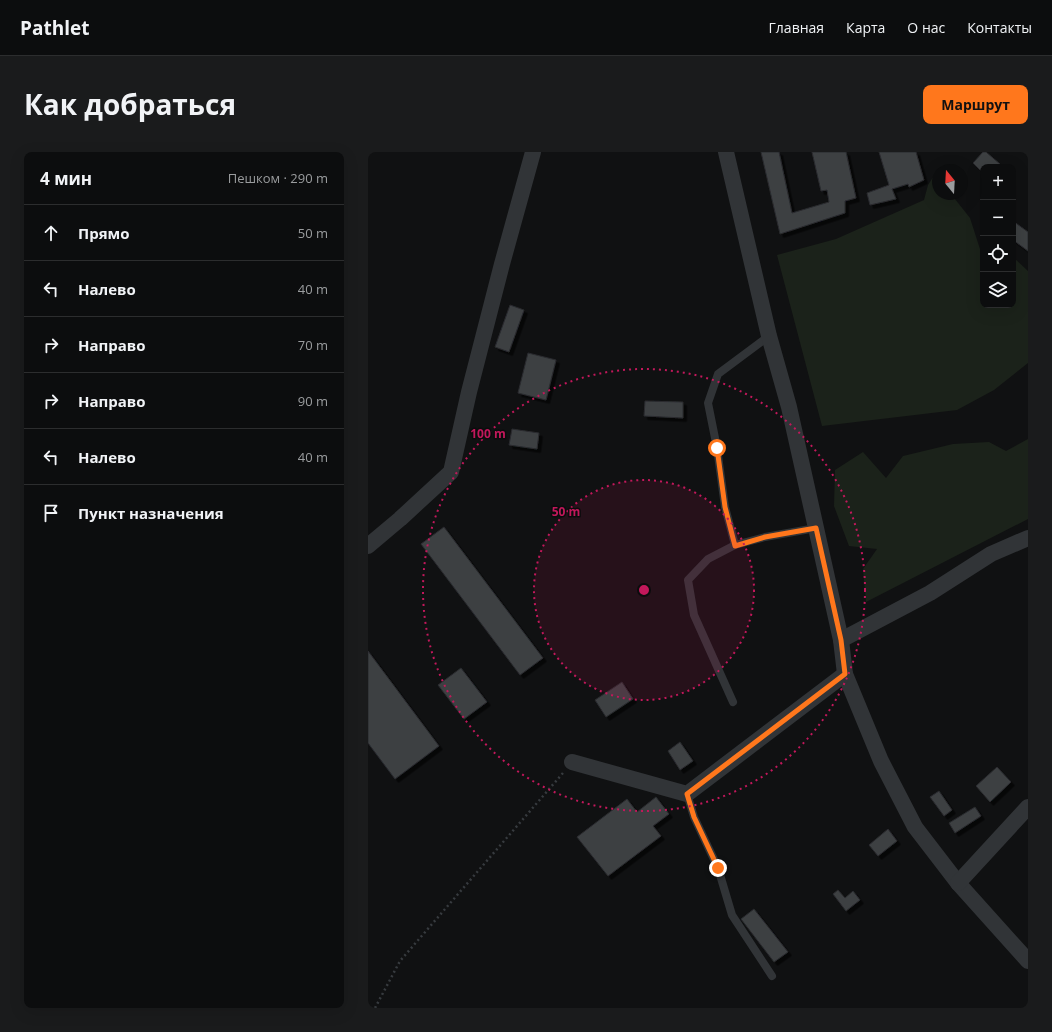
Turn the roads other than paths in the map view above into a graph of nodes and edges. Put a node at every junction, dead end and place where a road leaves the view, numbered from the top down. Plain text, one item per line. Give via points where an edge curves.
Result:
1 (533, 152) edge
2 (726, 152) edge
3 (769, 336) junction
4 (816, 528) junction
5 (1028, 538) edge
6 (368, 546) edge
7 (735, 546) junction
8 (841, 640) junction
9 (845, 674) junction
10 (733, 702) dead end
11 (572, 762) road end
12 (687, 794) junction
13 (1028, 807) edge
14 (958, 883) junction
15 (1028, 961) edge
16 (772, 976) dead end

1 - 6 street via 500,271 451,472
2 - 3 street
3 - 4 street via 789,407
3 - 7 lane via 718,374 708,403 725,507
4 - 7 lane via 765,537
4 - 8 street
5 - 8 street via 991,554 930,593
7 - 10 lane via 708,559 688,580 694,615
8 - 9 street
9 - 12 street
9 - 14 street via 881,761 914,827
11 - 12 street
12 - 16 lane via 694,817 718,868 732,915
13 - 14 street
14 - 15 street

